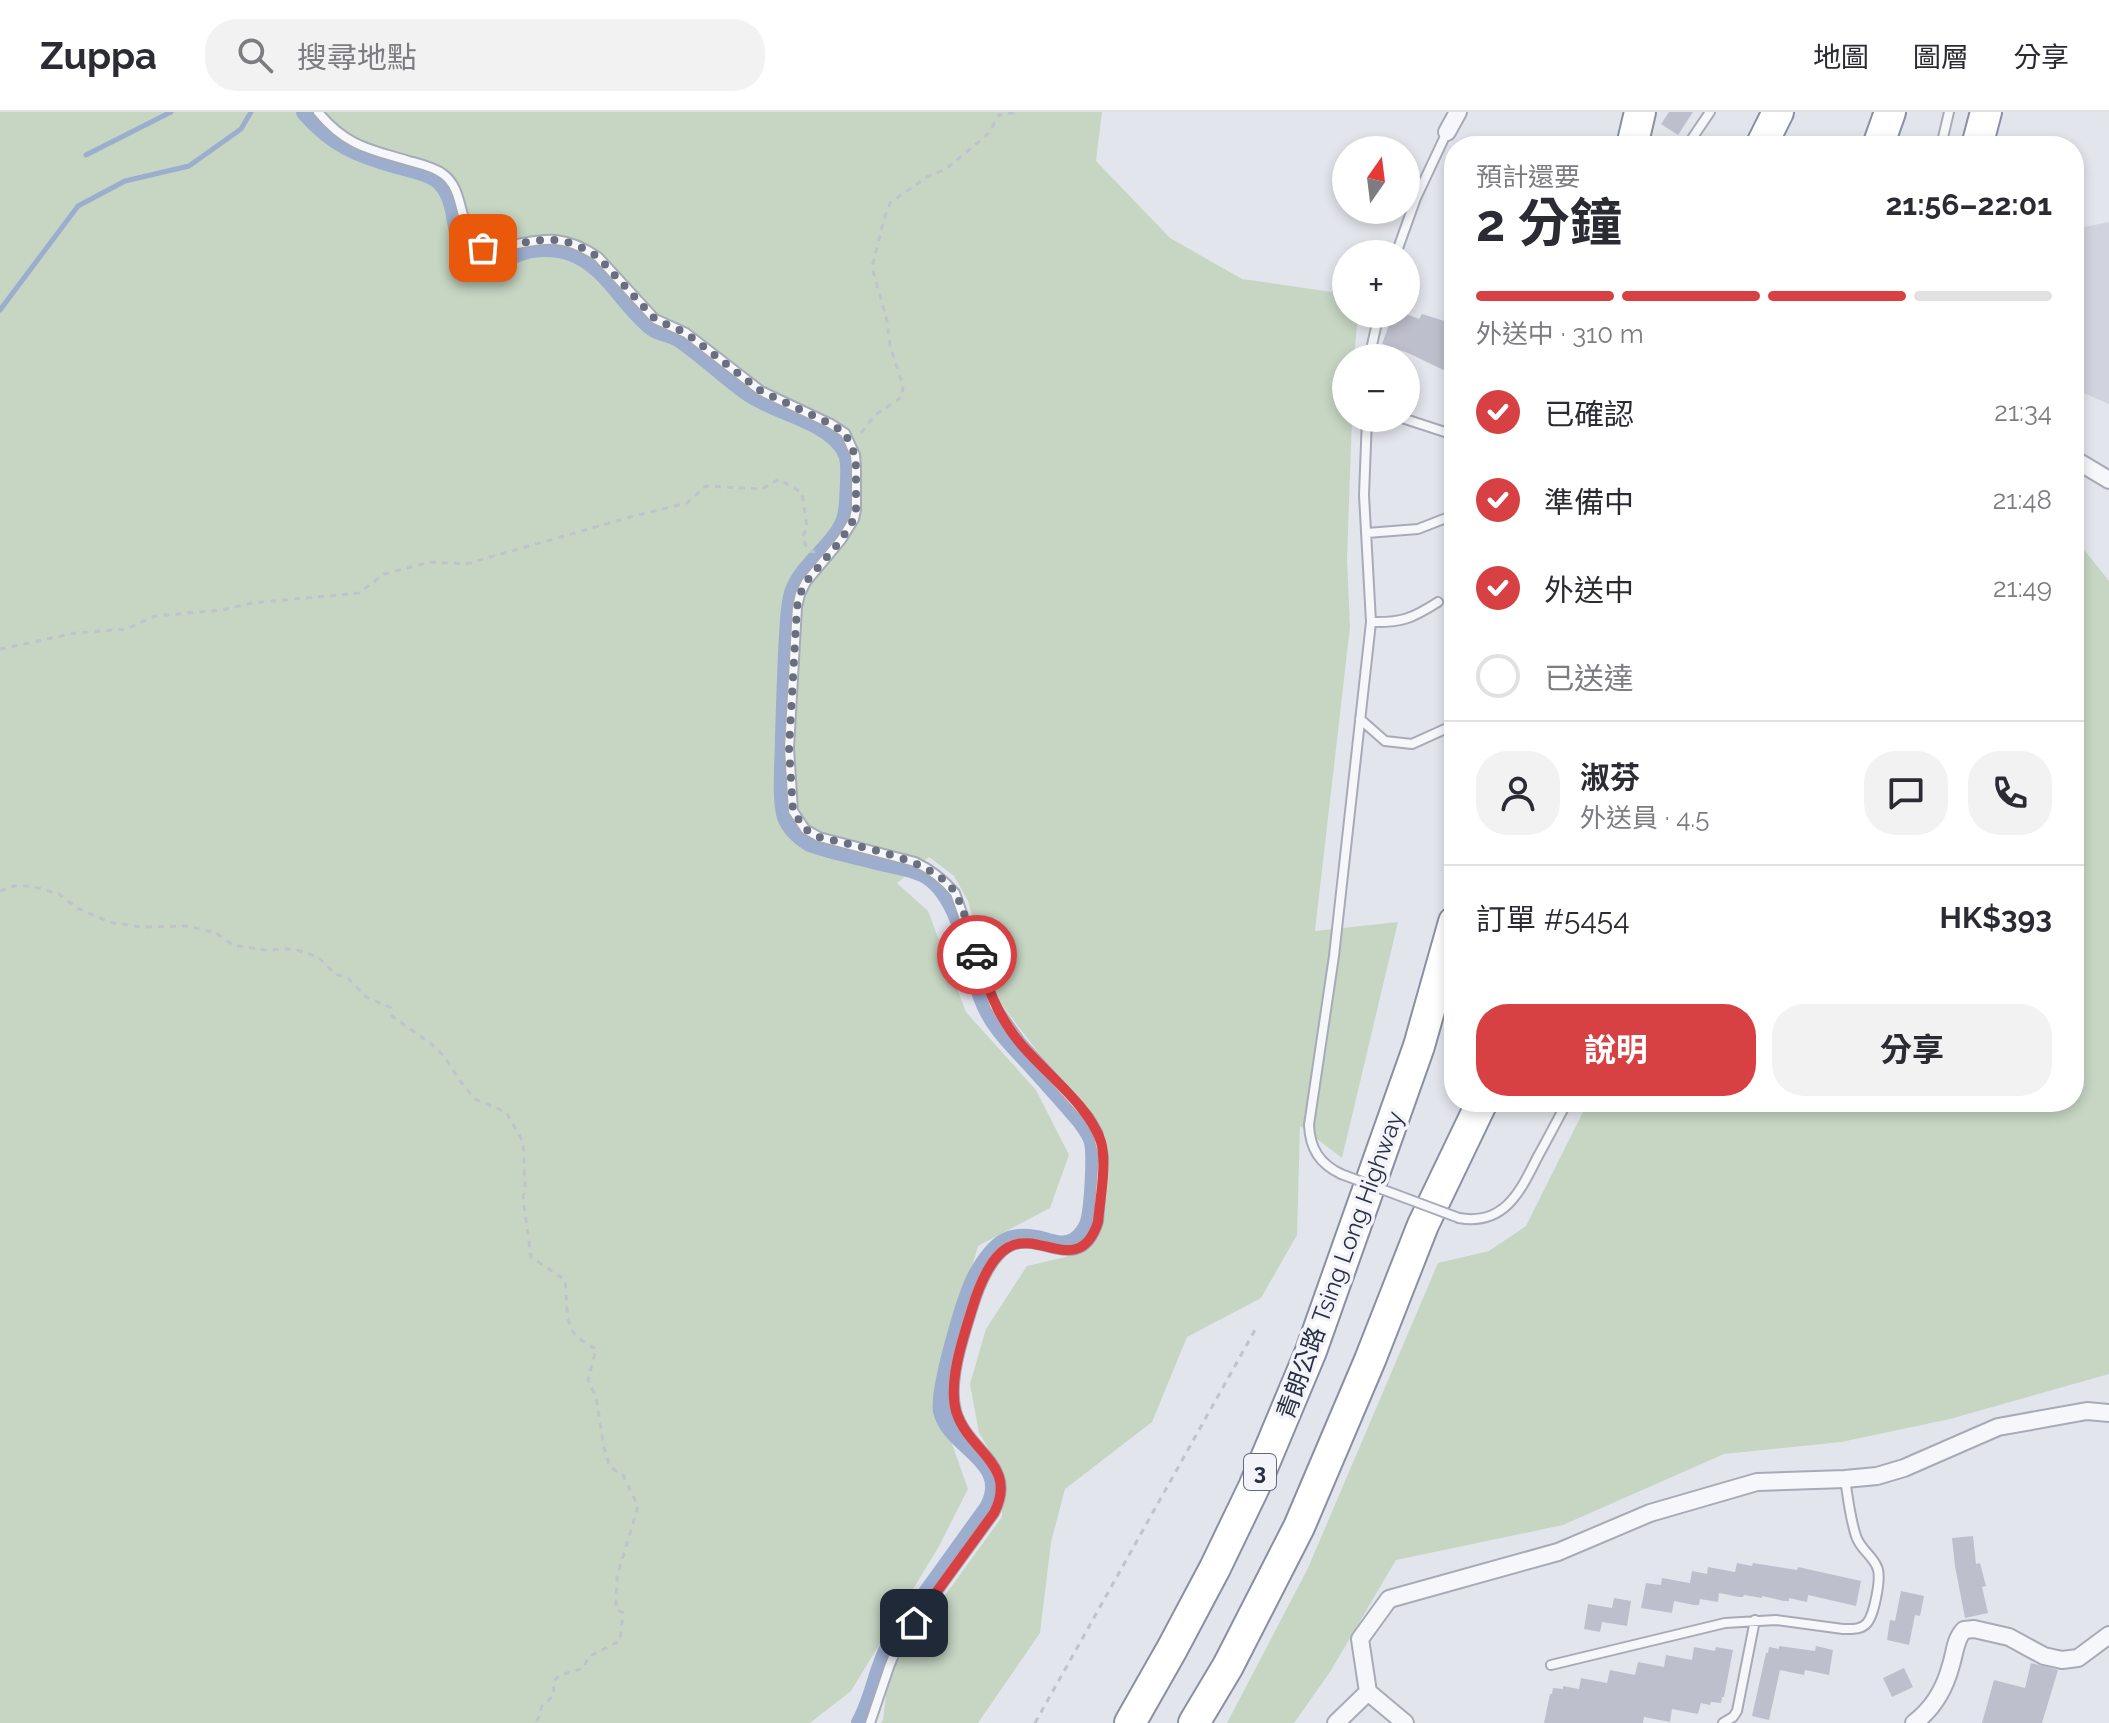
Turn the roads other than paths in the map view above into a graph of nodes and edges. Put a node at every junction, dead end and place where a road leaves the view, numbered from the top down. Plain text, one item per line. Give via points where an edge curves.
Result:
1 (318, 112) edge
2 (1458, 112) edge
3 (1640, 112) edge
4 (1710, 112) edge
5 (1778, 112) edge
6 (1890, 112) edge
7 (1949, 112) edge
8 (1986, 112) edge
9 (1447, 132) joint
10 (1445, 136) edge
11 (1634, 136) edge
12 (1694, 136) edge
13 (1766, 136) edge
14 (1882, 136) edge
15 (1943, 136) edge
16 (1980, 136) edge
17 (1444, 138) edge
18 (1401, 240) edge
19 (1420, 424) edge
20 (1366, 432) edge
21 (1444, 432) edge
22 (2084, 465) edge
23 (2109, 480) edge
24 (1444, 519) edge
25 (1367, 533) junction
26 (1438, 602) dead end
27 (1371, 622) junction
28 (1360, 719) junction
29 (1444, 730) edge
30 (1444, 957) edge
31 (1477, 1112) edge
32 (1562, 1112) edge
33 (2109, 1413) edge
34 (1845, 1479) junction
35 (1755, 1620) junction
36 (2109, 1635) edge
37 (1551, 1665) dead end
38 (1368, 1692) junction
39 (870, 1723) edge
40 (1130, 1723) edge
41 (1194, 1723) edge
42 (1336, 1723) edge
43 (1405, 1723) edge
44 (1723, 1723) edge
45 (1914, 1723) edge

1 - 39 lane via 360,146 447,177 473,242 483,248 562,240 588,251 655,319 686,333 761,391 845,433 855,455 854,519 806,582 797,607 789,748 793,811 805,829 819,837 915,862 943,879 955,893 994,1005 1097,1132 1103,1156 1095,1231 1069,1250 1025,1242 1012,1245 982,1281 960,1353 955,1404 965,1431 1000,1477 1000,1502 898,1645
2 - 9 street
3 - 11 highway
4 - 12 lane
5 - 13 highway
6 - 14 highway
7 - 15 lane
8 - 16 highway
9 - 10 lane
17 - 18 lane
19 - 21 lane
20 - 25 lane
22 - 23 street
24 - 25 lane via 1418,529
25 - 27 lane
26 - 27 lane via 1416,616
27 - 28 lane
28 - 29 lane via 1385,741 1412,744
28 - 32 lane, bridge via 1334,956 1309,1113 1316,1154 1341,1174 1459,1218 1485,1218 1513,1201
30 - 40 highway, 青朗公路 Tsing Long Highway / 3 via 1419,1046 1311,1351 1215,1568
31 - 41 highway, 3 via 1423,1225 1299,1527
33 - 34 street via 2087,1411 1998,1427 1904,1468
34 - 35 lane via 1856,1537 1879,1572 1869,1621 1854,1629
34 - 38 street via 1757,1482 1650,1513 1558,1552 1389,1599 1360,1639
35 - 37 lane
35 - 44 lane via 1737,1711
36 - 45 street via 2078,1658 2062,1660 2009,1637 1964,1630 1940,1694
38 - 42 street
38 - 43 street

